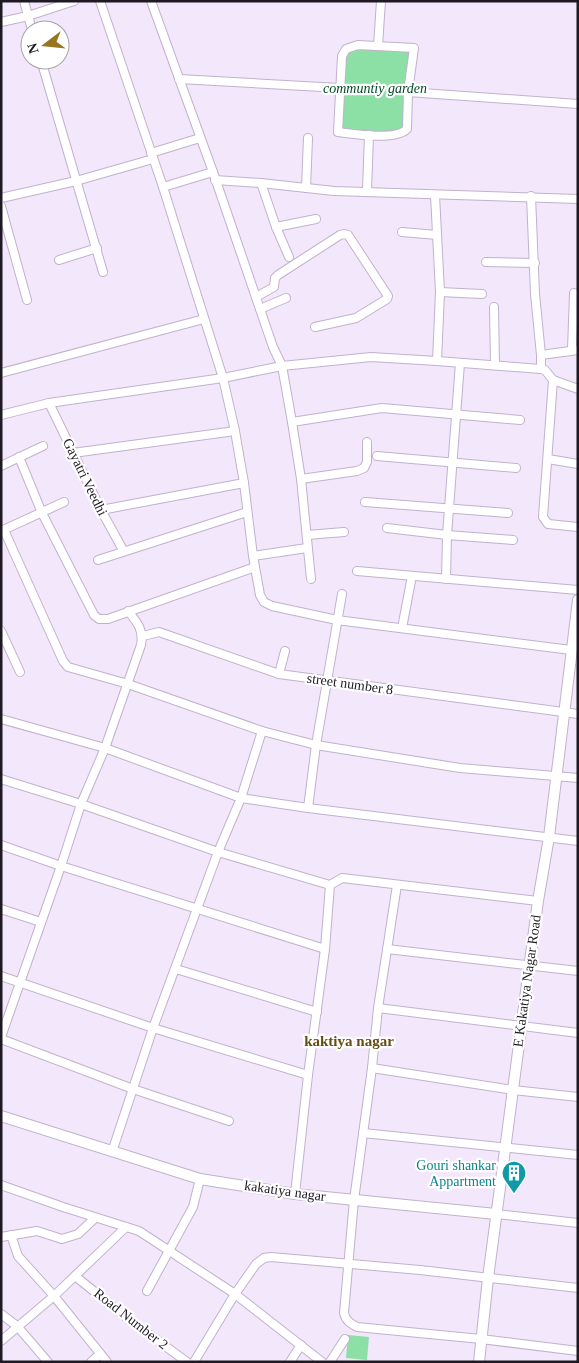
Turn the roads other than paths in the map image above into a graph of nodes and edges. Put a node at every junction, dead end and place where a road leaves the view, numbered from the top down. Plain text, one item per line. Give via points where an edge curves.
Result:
1 (24, 1) edge
2 (74, 1) edge
3 (100, 1) edge
4 (151, 1) edge
5 (381, 1) edge
6 (28, 16) junction
7 (29, 20) edge
8 (1, 22) edge
9 (378, 46) junction
10 (44, 70) edge
11 (178, 79) junction
12 (340, 88) junction
13 (408, 92) junction
14 (578, 104) edge
15 (369, 135) junction
16 (200, 138) junction
17 (308, 138) dead end
18 (152, 156) junction
19 (213, 172) junction
20 (215, 180) junction
21 (76, 181) junction
22 (261, 183) junction
23 (163, 187) junction
24 (306, 188) junction
25 (367, 191) junction
26 (435, 195) junction
27 (531, 196) junction
28 (1, 198) edge
29 (578, 199) edge
30 (1, 206) edge
31 (316, 219) dead end
32 (276, 228) junction
33 (402, 232) dead end
34 (437, 235) junction
35 (97, 248) junction
36 (289, 257) dead end
37 (59, 260) dead end
38 (486, 262) dead end
39 (535, 263) junction
40 (104, 272) dead end
41 (440, 292) junction
42 (574, 293) dead end
43 (482, 294) dead end
44 (256, 297) junction
45 (286, 298) dead end
46 (28, 300) dead end
47 (494, 307) dead end
48 (260, 309) junction
49 (204, 319) junction
50 (315, 327) dead end
51 (575, 350) edge
52 (541, 355) junction
53 (437, 361) junction
54 (460, 363) junction
55 (494, 365) junction
56 (282, 366) junction
57 (541, 370) junction
58 (1, 372) edge
59 (223, 378) junction
60 (552, 380) junction
61 (578, 389) edge
62 (50, 403) junction
63 (456, 414) junction
64 (1, 415) edge
65 (520, 420) dead end
66 (292, 422) junction
67 (235, 430) junction
68 (367, 442) dead end
69 (43, 446) dead end
70 (73, 453) junction
71 (377, 456) dead end
72 (19, 457) junction
73 (548, 459) junction
74 (453, 462) junction
75 (578, 464) edge
76 (1, 466) edge
77 (516, 468) dead end
78 (301, 479) junction
79 (244, 483) junction
80 (64, 502) dead end
81 (365, 502) dead end
82 (450, 508) junction
83 (100, 510) junction
84 (247, 512) junction
85 (42, 513) junction
86 (508, 513) dead end
87 (387, 528) dead end
88 (578, 528) edge
89 (3, 531) edge
90 (344, 532) dead end
91 (307, 535) junction
92 (447, 535) junction
93 (513, 540) dead end
94 (308, 548) junction
95 (124, 550) junction
96 (253, 556) junction
97 (98, 560) dead end
98 (254, 567) junction
99 (358, 571) dead end
100 (412, 576) junction
101 (311, 579) dead end
102 (446, 580) junction
103 (578, 590) edge
104 (342, 594) dead end
105 (578, 600) edge
106 (128, 611) junction
107 (337, 620) junction
108 (402, 628) junction
109 (1, 631) edge
110 (143, 636) junction
111 (285, 650) dead end
112 (571, 650) junction
113 (20, 672) dead end
114 (279, 674) junction
115 (328, 681) junction
116 (128, 684) junction
117 (564, 712) junction
118 (578, 714) edge
119 (1, 720) edge
120 (262, 731) junction
121 (316, 745) junction
122 (105, 748) junction
123 (556, 776) junction
124 (578, 778) edge
125 (1, 779) edge
126 (241, 798) junction
127 (81, 804) junction
128 (308, 808) junction
129 (549, 837) junction
130 (578, 840) edge
131 (1, 845) edge
132 (218, 852) junction
133 (61, 866) junction
134 (330, 885) junction
135 (397, 885) junction
136 (538, 901) junction
137 (1, 909) edge
138 (198, 909) junction
139 (42, 922) junction
140 (325, 949) junction
141 (387, 949) junction
142 (530, 966) junction
143 (176, 969) junction
144 (578, 971) edge
145 (1, 976) edge
146 (21, 982) junction
147 (378, 1008) junction
148 (317, 1012) junction
149 (521, 1025) junction
150 (153, 1028) junction
151 (578, 1033) edge
152 (1, 1038) edge
153 (372, 1068) junction
154 (308, 1075) junction
155 (134, 1089) junction
156 (513, 1090) junction
157 (578, 1097) edge
158 (1, 1116) edge
159 (229, 1121) dead end
160 (364, 1133) junction
161 (505, 1148) junction
162 (112, 1152) junction
163 (578, 1155) edge
164 (200, 1179) junction
165 (1, 1185) edge
166 (295, 1194) junction
167 (354, 1200) junction
168 (496, 1214) junction
169 (95, 1218) junction
170 (578, 1222) edge
171 (126, 1227) junction
172 (11, 1235) junction
173 (1, 1237) edge
174 (168, 1251) junction
175 (349, 1264) junction
176 (75, 1276) junction
177 (488, 1278) junction
178 (578, 1288) edge
179 (147, 1291) dead end
180 (235, 1294) junction
181 (54, 1296) junction
182 (1, 1314) edge
183 (17, 1326) junction
184 (345, 1339) dead end
185 (481, 1339) junction
186 (1, 1341) edge
187 (301, 1345) junction
188 (578, 1351) edge
189 (100, 1354) junction
190 (48, 1362) edge
191 (91, 1362) edge
192 (107, 1362) edge
193 (187, 1362) edge
194 (194, 1362) edge
195 (290, 1362) edge
196 (322, 1362) edge
197 (330, 1362) edge
198 (479, 1362) edge

1 - 6 street
2 - 6 street
3 - 18 street
4 - 11 street
5 - 9 street
6 - 7 street
6 - 8 street
9 - 12 street via 358,45 346,49 342,56
9 - 13 street via 414,48
10 - 21 street
11 - 12 street
11 - 16 street
12 - 15 street via 338,132
13 - 14 street
13 - 15 street via 407,129 397,135
15 - 25 street
16 - 18 street
16 - 19 street
17 - 24 street
18 - 21 street
18 - 23 street
19 - 20 street
19 - 23 street
20 - 22 street
20 - 44 street
21 - 28 street
21 - 35 street
22 - 24 street
22 - 32 street
23 - 49 street
24 - 25 street
25 - 26 street
26 - 27 street
26 - 34 street
27 - 29 street
27 - 39 street
30 - 46 street
31 - 32 street
32 - 36 street
33 - 34 street
34 - 41 street
35 - 37 street
35 - 40 street
38 - 39 street
39 - 52 street
41 - 43 street
41 - 53 street
42 - 51 street
44 - 48 street
44 - 50 street via 274,287 278,275 340,235 348,234 387,299 356,318
45 - 48 street
47 - 55 street
48 - 56 street
49 - 58 street
49 - 59 street
51 - 52 street
52 - 57 street
53 - 54 street
53 - 56 street via 371,357
54 - 55 street
54 - 63 street
55 - 57 street
56 - 59 street
56 - 66 street
57 - 60 street via 547,372
59 - 62 street
59 - 67 street
60 - 61 street
60 - 73 street
62 - 64 street
62 - 70 street, Gayatri Veedhi
63 - 65 street
63 - 66 street via 382,408
63 - 74 street
66 - 78 street
67 - 70 street
67 - 79 street
68 - 78 street via 367,462 357,472
69 - 72 street
70 - 83 street, Gayatri Veedhi
71 - 74 street
72 - 76 street
72 - 85 street
73 - 75 street
73 - 88 street via 543,517 548,524
74 - 77 street
74 - 82 street
78 - 91 street
79 - 83 street
79 - 84 street
80 - 85 street
81 - 82 street
82 - 86 street
82 - 92 street
83 - 95 street, Gayatri Veedhi
84 - 95 street
84 - 96 street
85 - 89 street
85 - 106 street via 94,615 108,619
87 - 92 street
89 - 116 street via 63,661 76,671
90 - 91 street
91 - 94 street
92 - 93 street
92 - 102 street
94 - 96 street
94 - 101 street
95 - 97 street
96 - 98 street
98 - 106 street
98 - 107 street via 264,602
99 - 100 street
100 - 102 street
100 - 108 street
102 - 103 street
104 - 107 street
105 - 112 street, E Kakatiya Nagar Road
106 - 110 street via 139,624
107 - 108 street
107 - 115 street
108 - 112 street
109 - 113 street
110 - 114 street, street number 8 via 159,632
110 - 116 street
111 - 114 street
112 - 117 street, E Kakatiya Nagar Road
114 - 115 street, street number 8
115 - 117 street, street number 8
115 - 121 street
116 - 120 street
116 - 122 street
117 - 118 street, street number 8
117 - 123 street, E Kakatiya Nagar Road
119 - 122 street
120 - 121 street
120 - 126 street
121 - 123 street via 460,768
121 - 128 street
122 - 126 street
122 - 127 street
123 - 124 street
123 - 129 street, E Kakatiya Nagar Road
125 - 127 street
126 - 128 street
126 - 132 street
127 - 132 street
127 - 133 street
128 - 129 street
129 - 130 street
129 - 136 street, E Kakatiya Nagar Road
131 - 133 street
132 - 134 street
132 - 138 street
133 - 138 street
133 - 139 street
134 - 135 street via 342,878
134 - 140 street
135 - 136 street
135 - 141 street
136 - 142 street, E Kakatiya Nagar Road
137 - 139 street
138 - 140 street
138 - 143 street
139 - 146 street
140 - 148 street
141 - 142 street
141 - 147 street
142 - 144 street
142 - 149 street, E Kakatiya Nagar Road
143 - 148 street
143 - 150 street
145 - 146 street
146 - 150 street
146 - 152 street
147 - 149 street
147 - 153 street
148 - 154 street
149 - 151 street
149 - 156 street, E Kakatiya Nagar Road
150 - 154 street
150 - 155 street
152 - 155 street
153 - 156 street
153 - 160 street
154 - 166 street
155 - 159 street
155 - 162 street
156 - 157 street
156 - 161 street, E Kakatiya Nagar Road
158 - 162 street, kakatiya nagar
160 - 161 street
160 - 167 street
161 - 163 street
161 - 168 street, E Kakatiya Nagar Road
162 - 164 street, kakatiya nagar
164 - 166 street, kakatiya nagar
164 - 174 street via 193,1207
165 - 169 street
166 - 167 street, kakatiya nagar
167 - 168 street, kakatiya nagar
167 - 175 street
168 - 170 street, kakatiya nagar
168 - 177 street, E Kakatiya Nagar Road
169 - 171 street
169 - 172 street via 78,1234 62,1239 38,1231
171 - 174 street via 139,1231
171 - 176 street
172 - 173 street
172 - 181 street via 18,1256
174 - 179 street
174 - 180 street
175 - 177 street
175 - 180 street via 264,1258
175 - 185 street via 344,1313 348,1322 357,1327
176 - 181 street
176 - 193 street, Road Number 2
177 - 178 street
177 - 185 street, E Kakatiya Nagar Road
180 - 187 street
180 - 194 street
181 - 183 street
181 - 189 street
182 - 183 street
183 - 186 street
183 - 190 street
184 - 197 street
185 - 188 street
185 - 198 street, E Kakatiya Nagar Road
187 - 195 street
187 - 196 street
189 - 191 street
189 - 192 street

